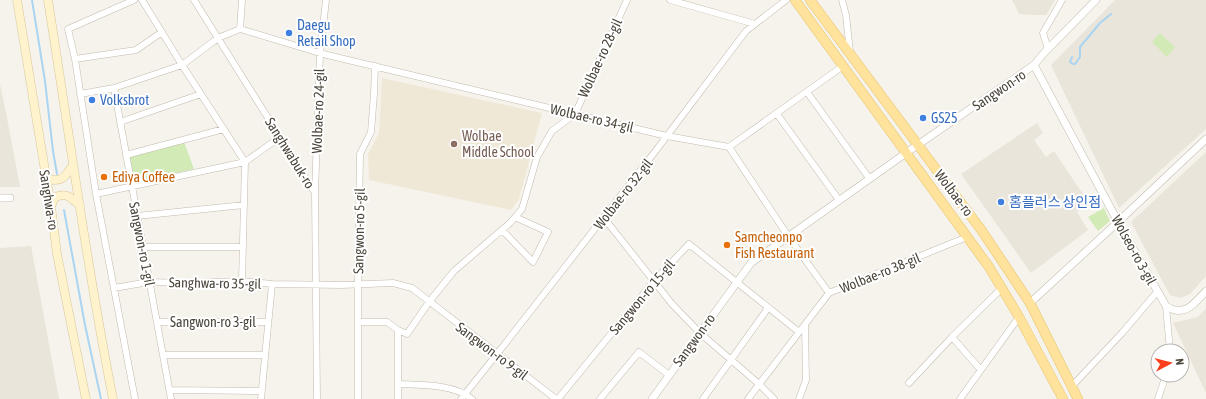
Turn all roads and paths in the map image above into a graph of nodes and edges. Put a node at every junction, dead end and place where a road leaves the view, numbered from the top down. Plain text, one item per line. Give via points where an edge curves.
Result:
1 (17, 0) edge
2 (48, 0) edge
3 (134, 0) edge
4 (142, 0) edge
5 (194, 0) edge
6 (242, 0) edge
7 (326, 0) edge
8 (627, 0) edge
9 (670, 0) edge
10 (786, 0) edge
11 (795, 0) edge
12 (810, 0) edge
13 (842, 0) edge
14 (1062, 0) edge
15 (1096, 0) edge
16 (755, 24) junction
17 (240, 29) junction
18 (162, 32) junction
19 (218, 38) junction
20 (1048, 49) junction
21 (320, 53) junction
22 (850, 53) junction
23 (75, 59) junction
24 (182, 65) junction
25 (1034, 65) junction
26 (375, 66) junction
27 (843, 66) junction
28 (114, 88) junction
29 (807, 92) junction
30 (80, 94) junction
31 (201, 94) junction
32 (575, 114) junction
33 (777, 114) junction
34 (120, 122) junction
35 (224, 129) junction
36 (667, 136) junction
37 (280, 137) junction
38 (1206, 139) edge
39 (917, 146) junction
40 (729, 147) junction
41 (906, 153) junction
42 (126, 155) junction
43 (245, 162) junction
44 (73, 165) junction
45 (45, 172) junction
46 (870, 178) junction
47 (132, 186) junction
48 (96, 194) junction
49 (315, 194) junction
50 (0, 198) edge
51 (10, 198) dead end
52 (839, 200) junction
53 (244, 205) junction
54 (80, 206) junction
55 (51, 207) junction
56 (137, 216) junction
57 (515, 217) junction
58 (604, 218) junction
59 (1118, 222) junction
60 (502, 230) junction
61 (788, 236) junction
62 (967, 237) junction
63 (143, 247) junction
64 (243, 247) junction
65 (242, 281) junction
66 (654, 281) junction
67 (150, 282) junction
68 (737, 282) junction
69 (272, 284) junction
70 (316, 284) junction
71 (358, 284) junction
72 (114, 288) junction
73 (1002, 288) junction
74 (1206, 291) edge
75 (1157, 292) junction
76 (829, 293) junction
77 (429, 302) junction
78 (1030, 302) junction
79 (1166, 306) junction
80 (768, 308) junction
81 (1019, 317) junction
82 (157, 322) junction
83 (268, 322) junction
84 (358, 322) junction
85 (805, 325) junction
86 (398, 330) junction
87 (799, 332) junction
88 (700, 333) junction
89 (952, 336) junction
90 (1169, 343) edge
91 (497, 354) junction
92 (163, 355) junction
93 (265, 355) junction
94 (731, 360) junction
95 (980, 369) junction
96 (669, 375) junction
97 (909, 383) dead end
98 (1163, 383) edge
99 (398, 384) junction
100 (760, 384) junction
101 (1072, 386) junction
102 (170, 390) junction
103 (261, 391) junction
104 (466, 394) junction
105 (86, 399) edge
106 (112, 399) edge
107 (135, 399) edge
108 (171, 399) edge
109 (261, 399) edge
110 (317, 399) edge
111 (358, 399) edge
112 (398, 399) edge
113 (461, 399) edge
114 (472, 399) edge
115 (557, 399) edge
116 (600, 399) edge
117 (652, 399) edge
118 (703, 399) edge
119 (748, 399) edge
120 (774, 399) edge
121 (799, 399) edge
122 (960, 399) edge
123 (1063, 399) edge
124 (1078, 399) edge
125 (1158, 399) edge

1 - 45 main road, Sanghwa-ro
2 - 44 main road, Sanghwa-ro
3 - 23 street via 68,29
4 - 18 street
5 - 19 street, Sanghwabuk-ro
6 - 17 street
7 - 21 street, Wolbae-ro 24-gil
8 - 32 street, Wolbae-ro 28-gil
9 - 16 street
10 - 16 street, Wolbae-ro 32-gil
11 - 27 main road, Wolbae-ro
12 - 22 main road, Wolbae-ro
13 - 22 street
14 - 20 street via 1043,33
15 - 20 street, Sangwon-ro
16 - 36 street, Wolbae-ro 32-gil via 746,31
17 - 19 street
17 - 21 street, Wolbae-ro 24-gil
18 - 23 street via 136,50
18 - 24 street
19 - 24 street
19 - 37 street, Sanghwabuk-ro
20 - 25 street, Sangwon-ro
21 - 26 street, Wolbae-ro 34-gil
21 - 49 street, Wolbae-ro 24-gil
22 - 39 main road, Wolbae-ro
23 - 30 street
24 - 28 street
24 - 31 street
25 - 39 street, Sangwon-ro
25 - 59 street, Wolseo-ro 3-gil
26 - 32 street, Wolbae-ro 34-gil
26 - 71 street, Sangwon-ro 5-gil via 371,132 360,154
27 - 29 street
27 - 41 main road, Wolbae-ro
28 - 30 street
28 - 34 street, Sangwon-ro 1-gil
29 - 33 street
29 - 46 street
30 - 48 street
31 - 34 street
31 - 35 street
32 - 36 street, Wolbae-ro 34-gil
32 - 57 street, Wolbae-ro 28-gil via 552,131 537,157 522,209
33 - 40 street
33 - 52 street
34 - 42 street, Sangwon-ro 1-gil
35 - 42 street
35 - 43 street
36 - 40 street, Wolbae-ro 34-gil
36 - 58 street, Wolbae-ro 32-gil
37 - 43 street
37 - 49 street, Sanghwabuk-ro
38 - 59 street
39 - 41 street, Sangwon-ro
39 - 78 main road, Wolbae-ro via 964,206
40 - 61 street
41 - 46 street, Sangwon-ro
41 - 62 main road, Wolbae-ro
42 - 47 street, Sangwon-ro 1-gil
43 - 47 street
43 - 53 street
44 - 45 main road via 64,178 58,181 49,179
44 - 54 main road, Sanghwa-ro
45 - 55 main road, Sanghwa-ro
46 - 52 street, Sangwon-ro
47 - 48 street
47 - 56 street, Sangwon-ro 1-gil
48 - 72 street
49 - 70 street, Sanghwabuk-ro
50 - 51 street
52 - 61 street, Sangwon-ro
53 - 56 street
53 - 64 street
54 - 55 main road via 62,194 54,198
54 - 106 main road, Sanghwa-ro
55 - 105 main road, Sanghwa-ro via 57,254
56 - 63 street, Sangwon-ro 1-gil
57 - 60 street, Wolbae-ro 28-gil
57 - 60 street via 548,232 533,262
58 - 66 street
58 - 91 street, Wolbae-ro 32-gil
59 - 75 street, Wolseo-ro 3-gil
59 - 78 street
60 - 77 street, Wolbae-ro 28-gil via 454,271
61 - 68 street, Sangwon-ro via 751,263
61 - 76 street
62 - 73 main road, Wolbae-ro
62 - 76 street, Wolbae-ro 38-gil
63 - 64 street
63 - 67 street, Sangwon-ro 1-gil
64 - 65 street
65 - 67 street, Sanghwa-ro 35-gil
65 - 69 street, Sanghwa-ro 35-gil
66 - 68 street, Sangwon-ro 15-gil via 689,244
66 - 88 street
66 - 115 street, Sangwon-ro 15-gil
67 - 72 street, Sanghwa-ro 35-gil
67 - 82 street, Sangwon-ro 1-gil
68 - 80 street
68 - 88 street, Sangwon-ro
69 - 70 street, Sanghwa-ro 35-gil
69 - 83 street, Sangwon-ro 3-gil
70 - 71 street, Sangwon-ro 9-gil
70 - 110 street, Sanghwabuk-ro
71 - 77 street, Sangwon-ro 9-gil via 393,283 412,288
71 - 84 street, Sangwon-ro 5-gil
72 - 107 street
73 - 81 main road, Wolbae-ro
73 - 89 street
74 - 79 street via 1183,311 1173,311
75 - 79 street, Wolseo-ro 3-gil
75 - 101 street
76 - 85 street, Wolbae-ro 38-gil
77 - 86 street via 407,334
77 - 91 street, Sangwon-ro 9-gil
78 - 101 main road, Wolbae-ro
79 - 90 street
80 - 87 street
80 - 94 street
81 - 95 street
81 - 123 main road, Wolbae-ro
82 - 83 street, Sangwon-ro 3-gil
82 - 92 street, Sangwon-ro 1-gil
83 - 93 street, Sangwon-ro 3-gil
84 - 86 street via 387,322
84 - 111 street, Sangwon-ro 5-gil
85 - 87 street, Wolbae-ro 38-gil
85 - 121 street via 806,380
86 - 99 street
87 - 100 street, Wolbae-ro 38-gil
88 - 94 street
88 - 96 street, Sangwon-ro
89 - 95 street
89 - 97 street
91 - 104 street, Wolbae-ro 32-gil
91 - 115 street, Sangwon-ro 9-gil
92 - 93 street
92 - 102 street, Sangwon-ro 1-gil
93 - 103 street, Sangwon-ro 3-gil
94 - 100 street
94 - 118 street
95 - 122 street
96 - 116 street via 640,352
96 - 117 street, Sangwon-ro
98 - 125 street
99 - 104 street via 437,386
99 - 112 street
100 - 119 street, Wolbae-ro 38-gil
100 - 120 street
101 - 124 main road, Wolbae-ro
102 - 103 street
102 - 108 street, Sangwon-ro 1-gil
103 - 109 street, Sangwon-ro 3-gil
104 - 113 street, Wolbae-ro 32-gil
104 - 114 street

